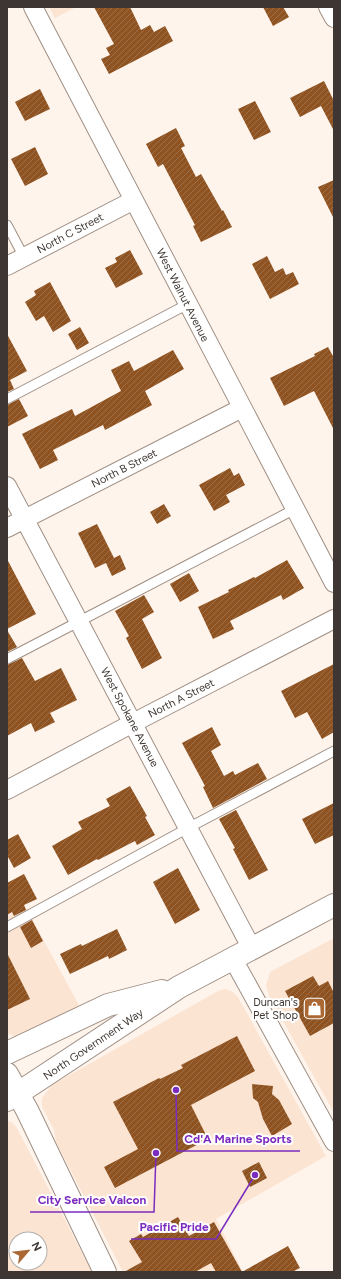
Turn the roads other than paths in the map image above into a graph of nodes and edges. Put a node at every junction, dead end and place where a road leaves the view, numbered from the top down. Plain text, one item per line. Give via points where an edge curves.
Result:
1 (33, 7) edge
2 (328, 7) edge
3 (334, 18) edge
4 (134, 200) junction
5 (7, 225) edge
6 (24, 257) junction
7 (7, 266) edge
8 (188, 304) junction
9 (7, 399) edge
10 (242, 408) junction
11 (7, 486) edge
12 (294, 509) junction
13 (24, 519) junction
14 (7, 528) edge
15 (334, 583) edge
16 (334, 619) edge
17 (79, 622) junction
18 (7, 659) edge
19 (133, 722) junction
20 (334, 751) edge
21 (7, 790) edge
22 (188, 828) junction
23 (334, 906) edge
24 (7, 927) edge
25 (252, 949) junction
26 (233, 959) junction
27 (179, 987) junction
28 (7, 1053) edge
29 (7, 1074) edge
30 (12, 1097) edge
31 (334, 1142) edge
32 (105, 1272) edge

1 - 4 street, West Walnut Avenue
2 - 3 street
4 - 6 street, North C Street
4 - 8 street, West Walnut Avenue
5 - 6 lane
6 - 7 street, North C Street
8 - 9 lane
8 - 10 street, West Walnut Avenue
10 - 12 street, West Walnut Avenue
10 - 13 street, North B Street
11 - 13 street, West Spokane Avenue
12 - 15 street, West Walnut Avenue
12 - 17 lane
13 - 14 street, North B Street
13 - 17 street, West Spokane Avenue
16 - 19 street, North A Street
17 - 18 lane
17 - 19 street, West Spokane Avenue
19 - 21 street, North A Street
19 - 22 street, West Spokane Avenue
20 - 22 lane
22 - 24 lane
22 - 25 street, West Spokane Avenue
23 - 25 main road, North Government Way
25 - 26 main road, North Government Way
26 - 27 main road, North Government Way
26 - 31 street
27 - 28 main road, North Government Way via 108,1005
27 - 30 main road, North Government Way
29 - 30 main road
30 - 32 main road via 27,1110

